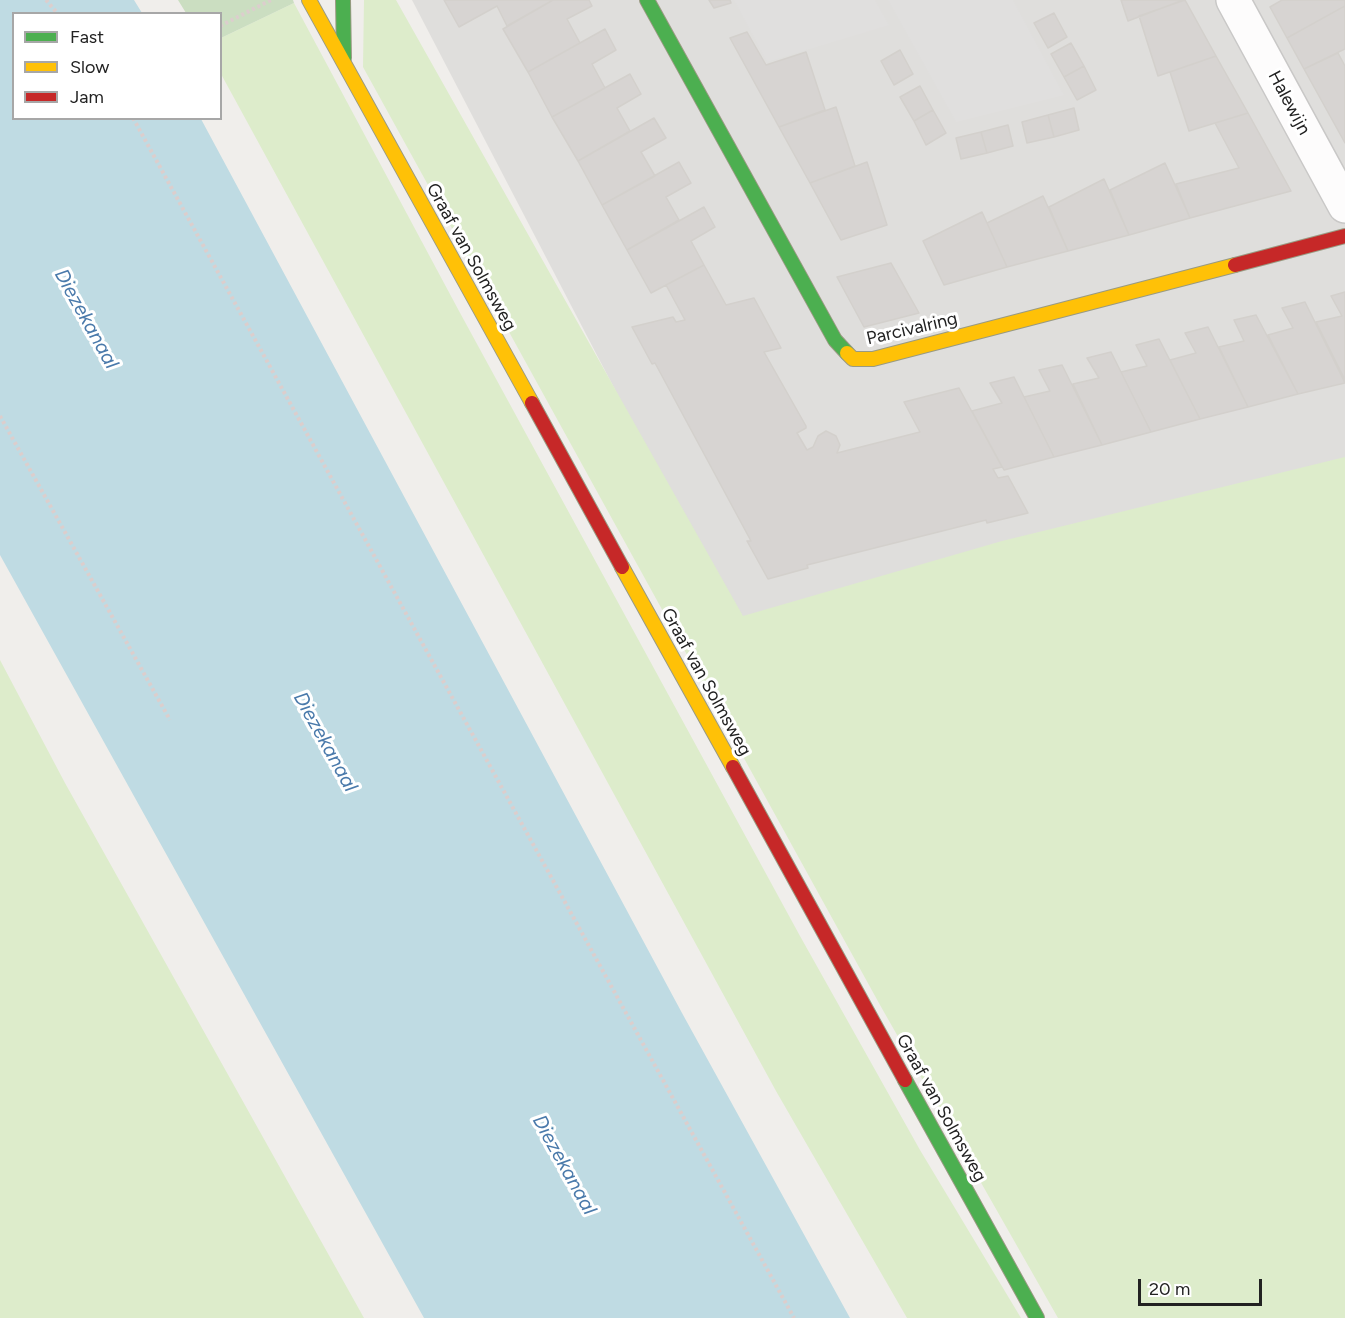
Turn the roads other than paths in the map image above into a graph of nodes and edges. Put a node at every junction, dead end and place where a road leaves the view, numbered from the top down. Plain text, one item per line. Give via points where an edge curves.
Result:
1 (309, 0) edge
2 (343, 0) edge
3 (647, 0) edge
4 (1233, 0) edge
5 (344, 64) junction
6 (1345, 206) edge
7 (1345, 236) edge
8 (1036, 1318) edge

1 - 5 street, Graaf van Solmsweg
2 - 5 street, Graaf van Solmsweg
3 - 7 street, Parcivalring via 835,340 853,359 873,359
4 - 6 street, Halewijn
5 - 8 street, Graaf van Solmsweg

